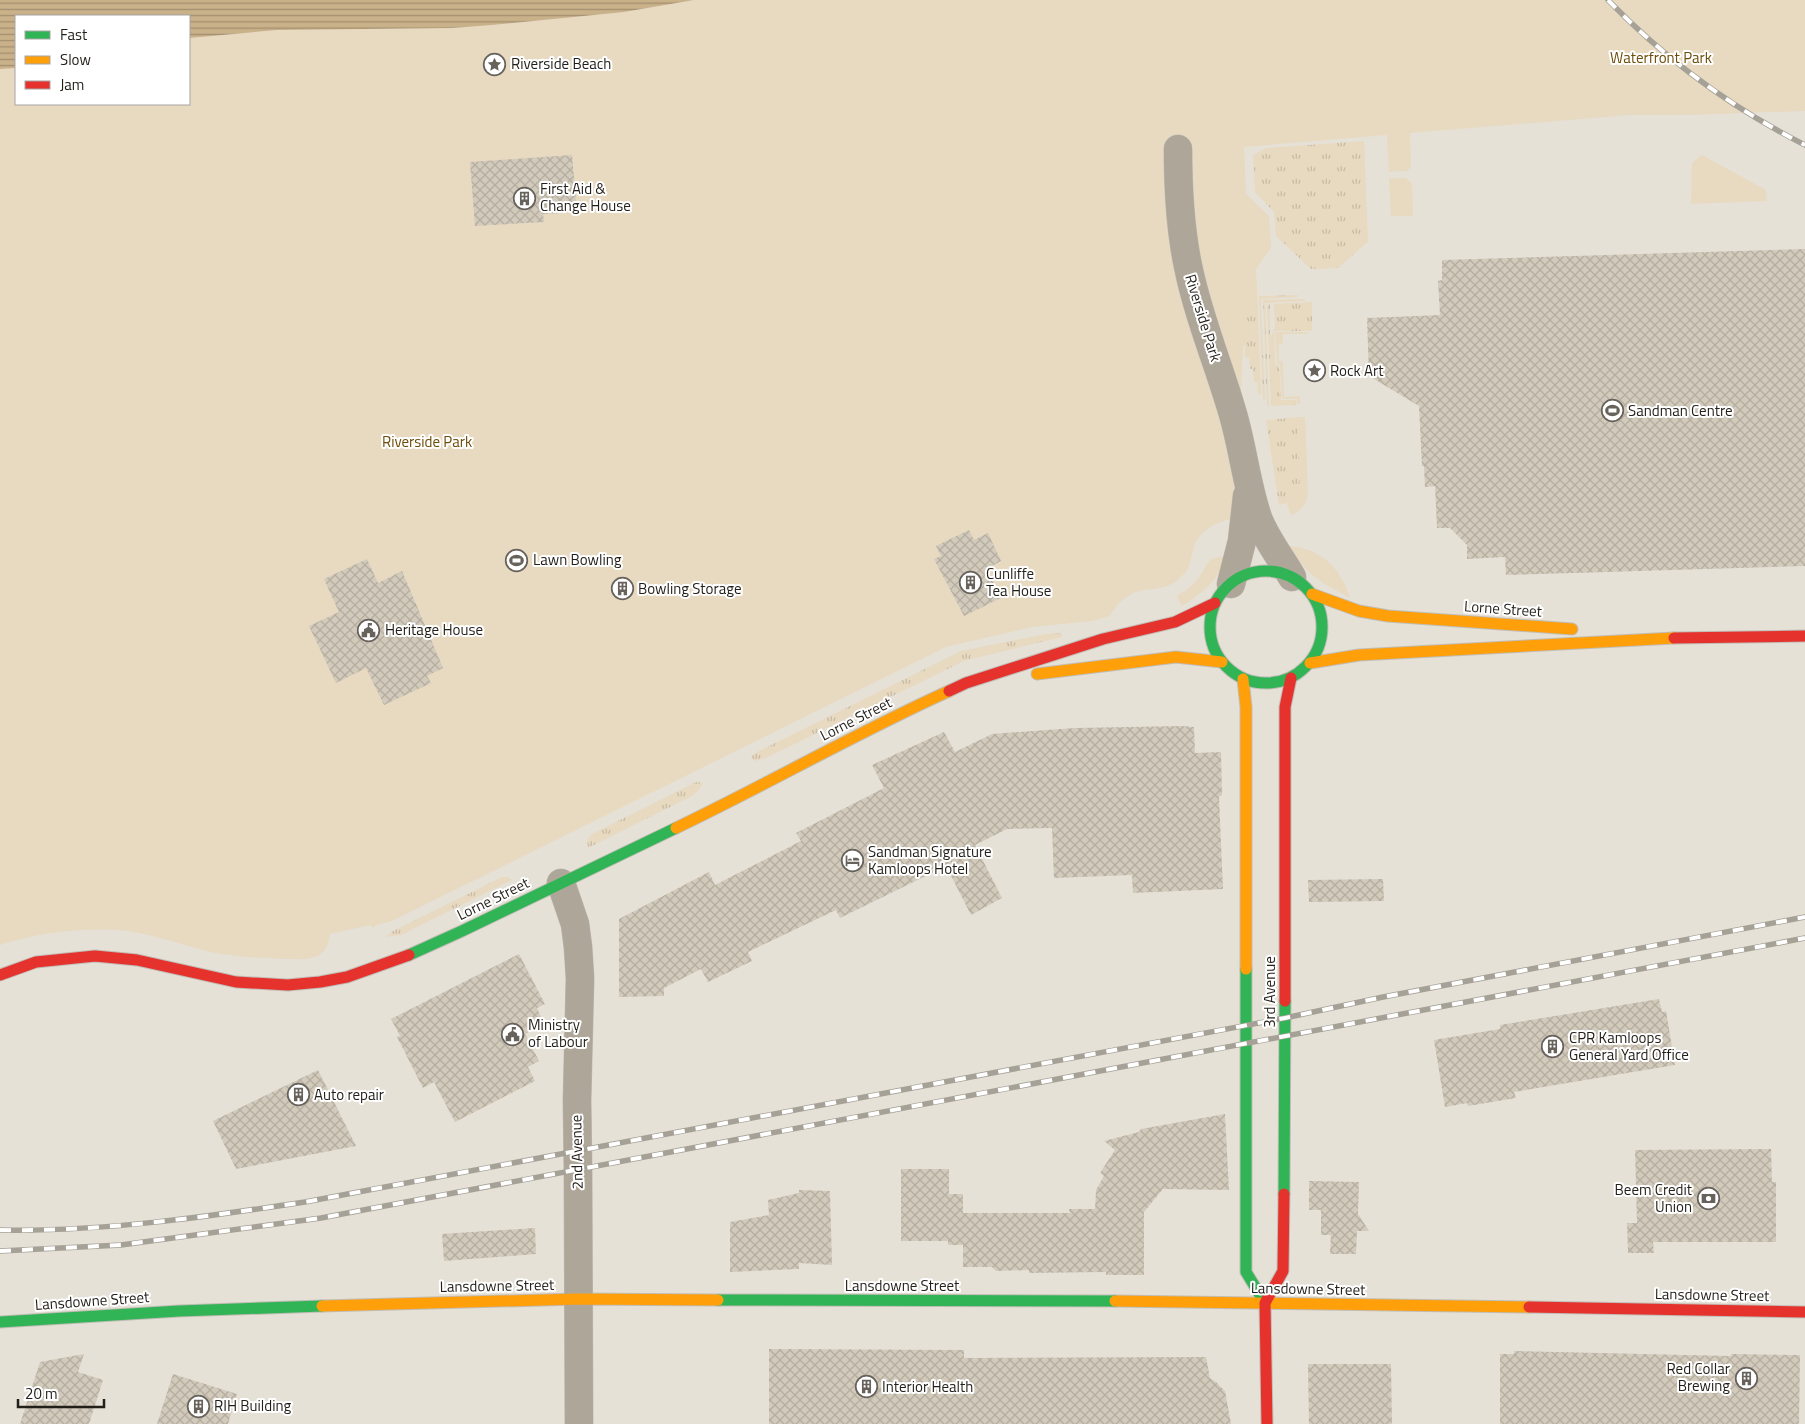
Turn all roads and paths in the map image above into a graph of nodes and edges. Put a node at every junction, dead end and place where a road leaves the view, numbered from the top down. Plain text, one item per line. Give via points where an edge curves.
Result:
1 (1178, 149) dead end
2 (1248, 484) junction
3 (1302, 586) junction
4 (1223, 593) junction
5 (1805, 636) edge
6 (1696, 638) junction
7 (1222, 662) junction
8 (1310, 663) junction
9 (1291, 678) junction
10 (1243, 679) junction
11 (966, 683) junction
12 (561, 883) junction
13 (0, 975) edge
14 (578, 1299) junction
15 (1265, 1302) junction
16 (1805, 1312) edge
17 (0, 1322) edge
18 (579, 1424) edge
19 (1267, 1424) edge

1 - 2 street, Riverside Park via 1188,269 1239,434
2 - 3 street, Riverside Park via 1259,520
2 - 4 street, Riverside Park via 1242,541
3 - 4 street via 1276,572 1260,572 1244,576
3 - 6 street, Lorne Street via 1360,611 1388,616
3 - 8 street via 1319,607 1322,621 1318,650
4 - 7 street via 1210,618 1214,649
4 - 11 street, Lorne Street via 1174,622 1103,639
5 - 6 street, Lorne Street
6 - 8 street, Lorne Street via 1359,655
7 - 10 street
7 - 11 street, Lorne Street via 1155,658
8 - 9 street
9 - 10 street via 1275,683
9 - 15 street, 3rd Avenue via 1285,708 1283,1271
10 - 15 street, 3rd Avenue via 1246,707 1246,1272
11 - 12 street, Lorne Street via 890,718 741,797
12 - 13 street, Lorne Street via 397,960 347,977 320,982 288,985 236,982 137,960 95,956 42,961
12 - 14 street, 2nd Avenue via 575,924 580,978
14 - 15 street, Lansdowne Street
14 - 17 street, Lansdowne Street via 179,1311
14 - 18 street, 2nd Avenue
15 - 16 street, Lansdowne Street
15 - 19 street

